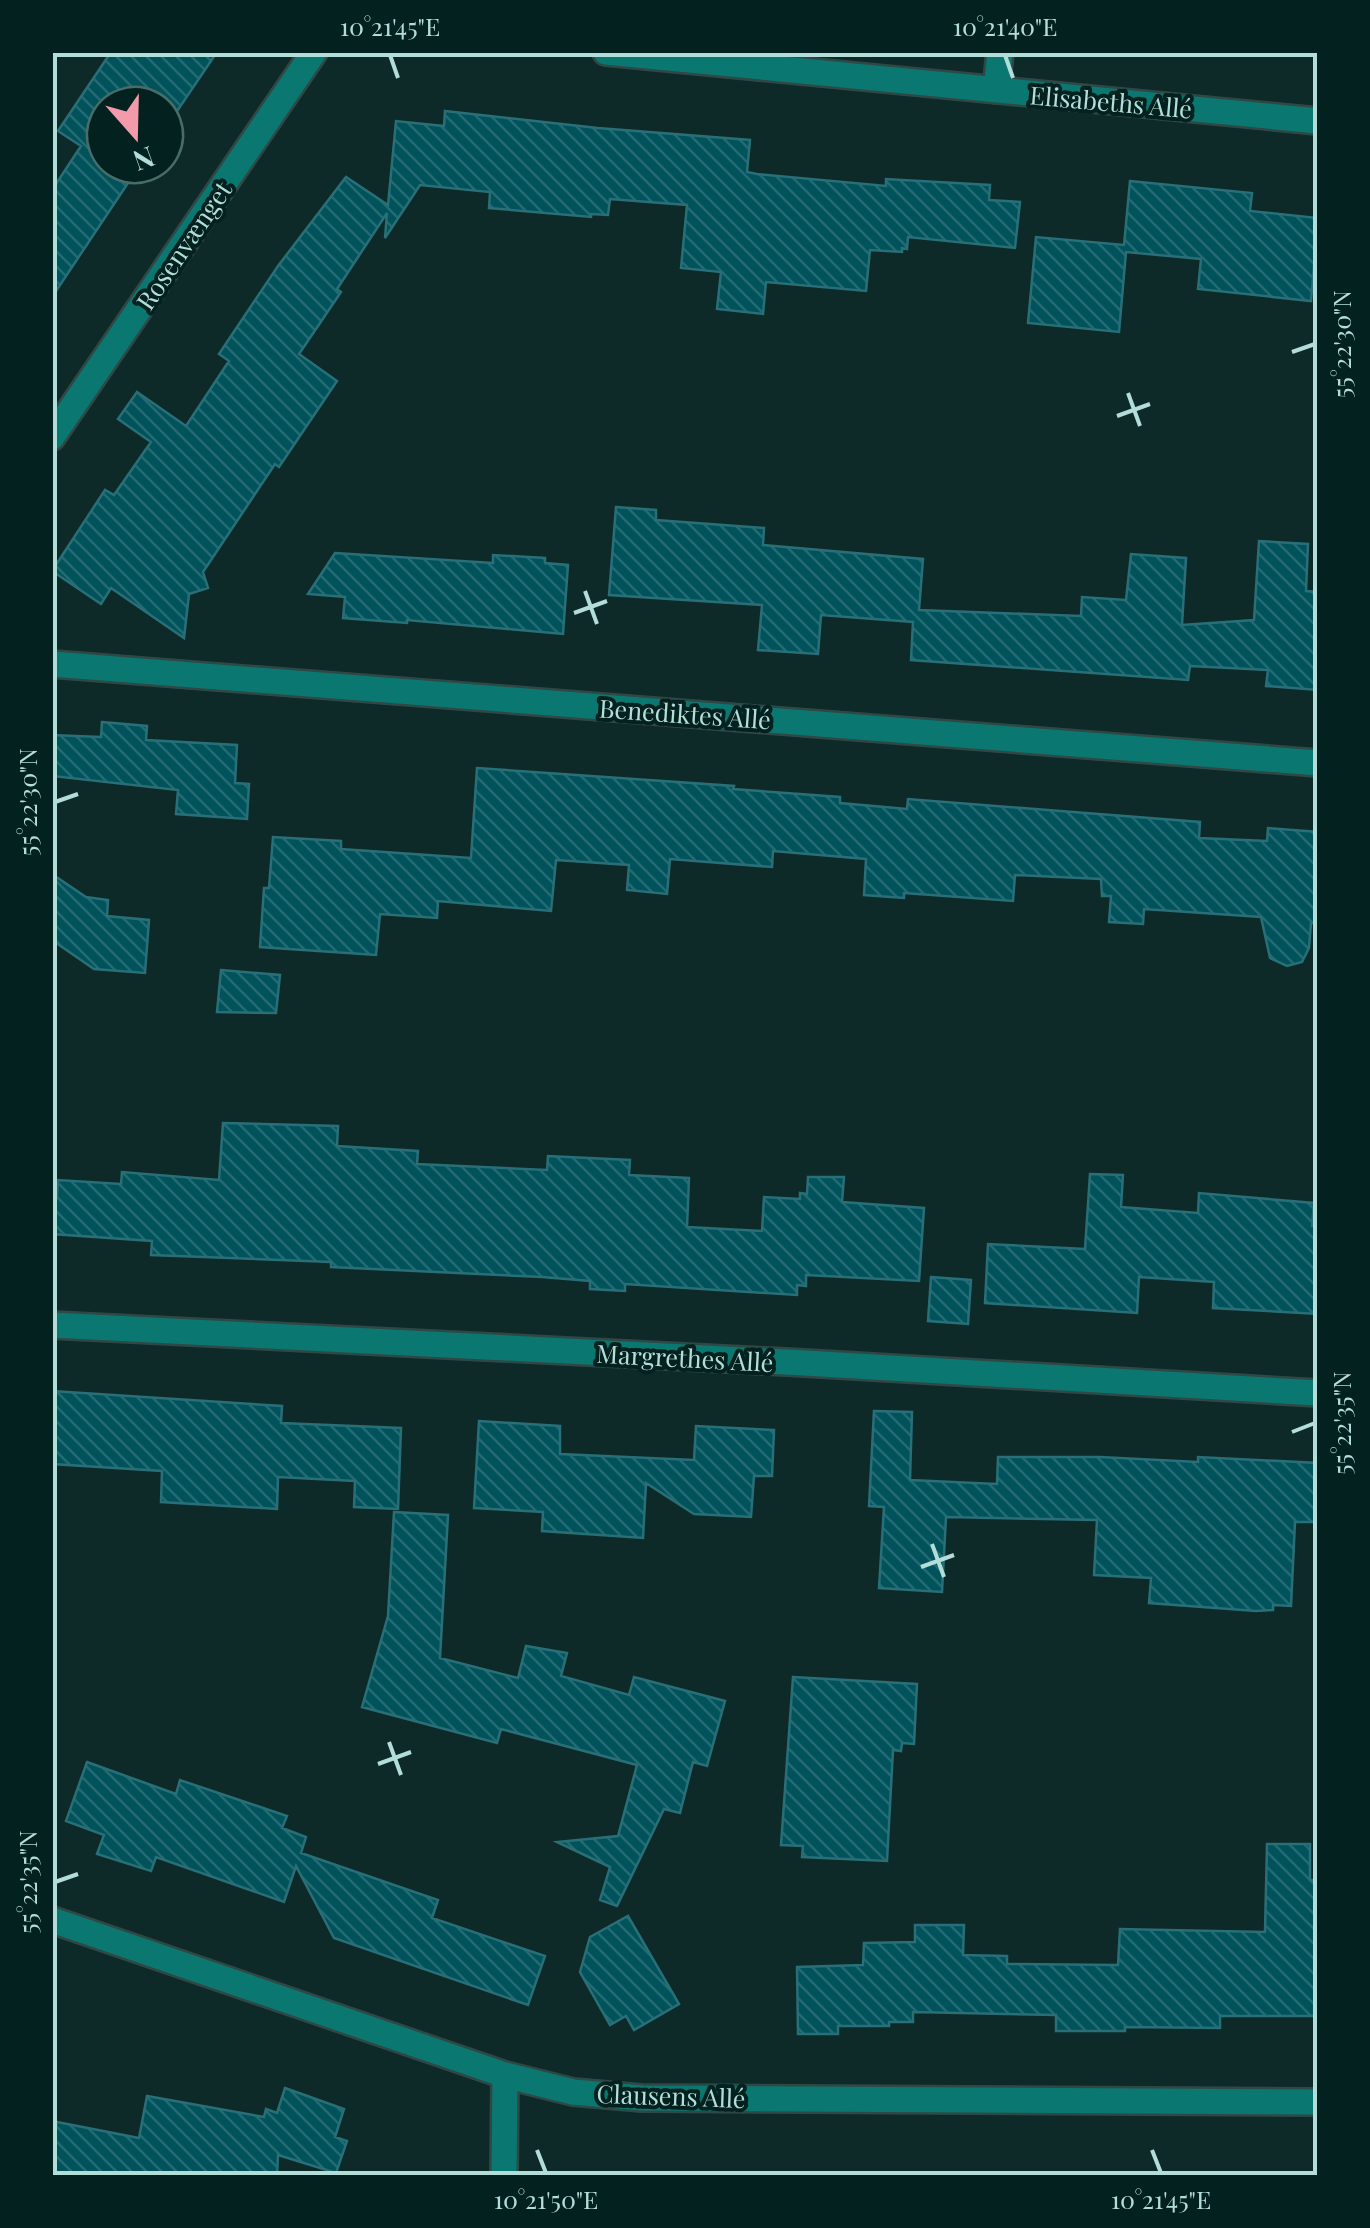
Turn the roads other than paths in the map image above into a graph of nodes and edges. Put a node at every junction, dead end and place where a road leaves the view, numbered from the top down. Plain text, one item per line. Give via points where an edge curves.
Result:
1 (314, 52) edge
2 (606, 52) edge
3 (1000, 52) edge
4 (996, 90) junction
5 (1318, 121) edge
6 (52, 438) edge
7 (52, 664) edge
8 (1318, 763) edge
9 (52, 1324) edge
10 (1318, 1393) edge
11 (52, 1920) edge
12 (505, 2075) junction
13 (1318, 2102) edge
14 (504, 2176) edge

1 - 6 street, Rosenvænget
2 - 4 street, Elisabeths Allé
3 - 4 street
4 - 5 street, Elisabeths Allé
7 - 8 street, Benediktes Allé
9 - 10 street, Margrethes Allé
11 - 12 street, Clausens Allé
12 - 13 street, Clausens Allé via 573,2092 642,2098
12 - 14 street

